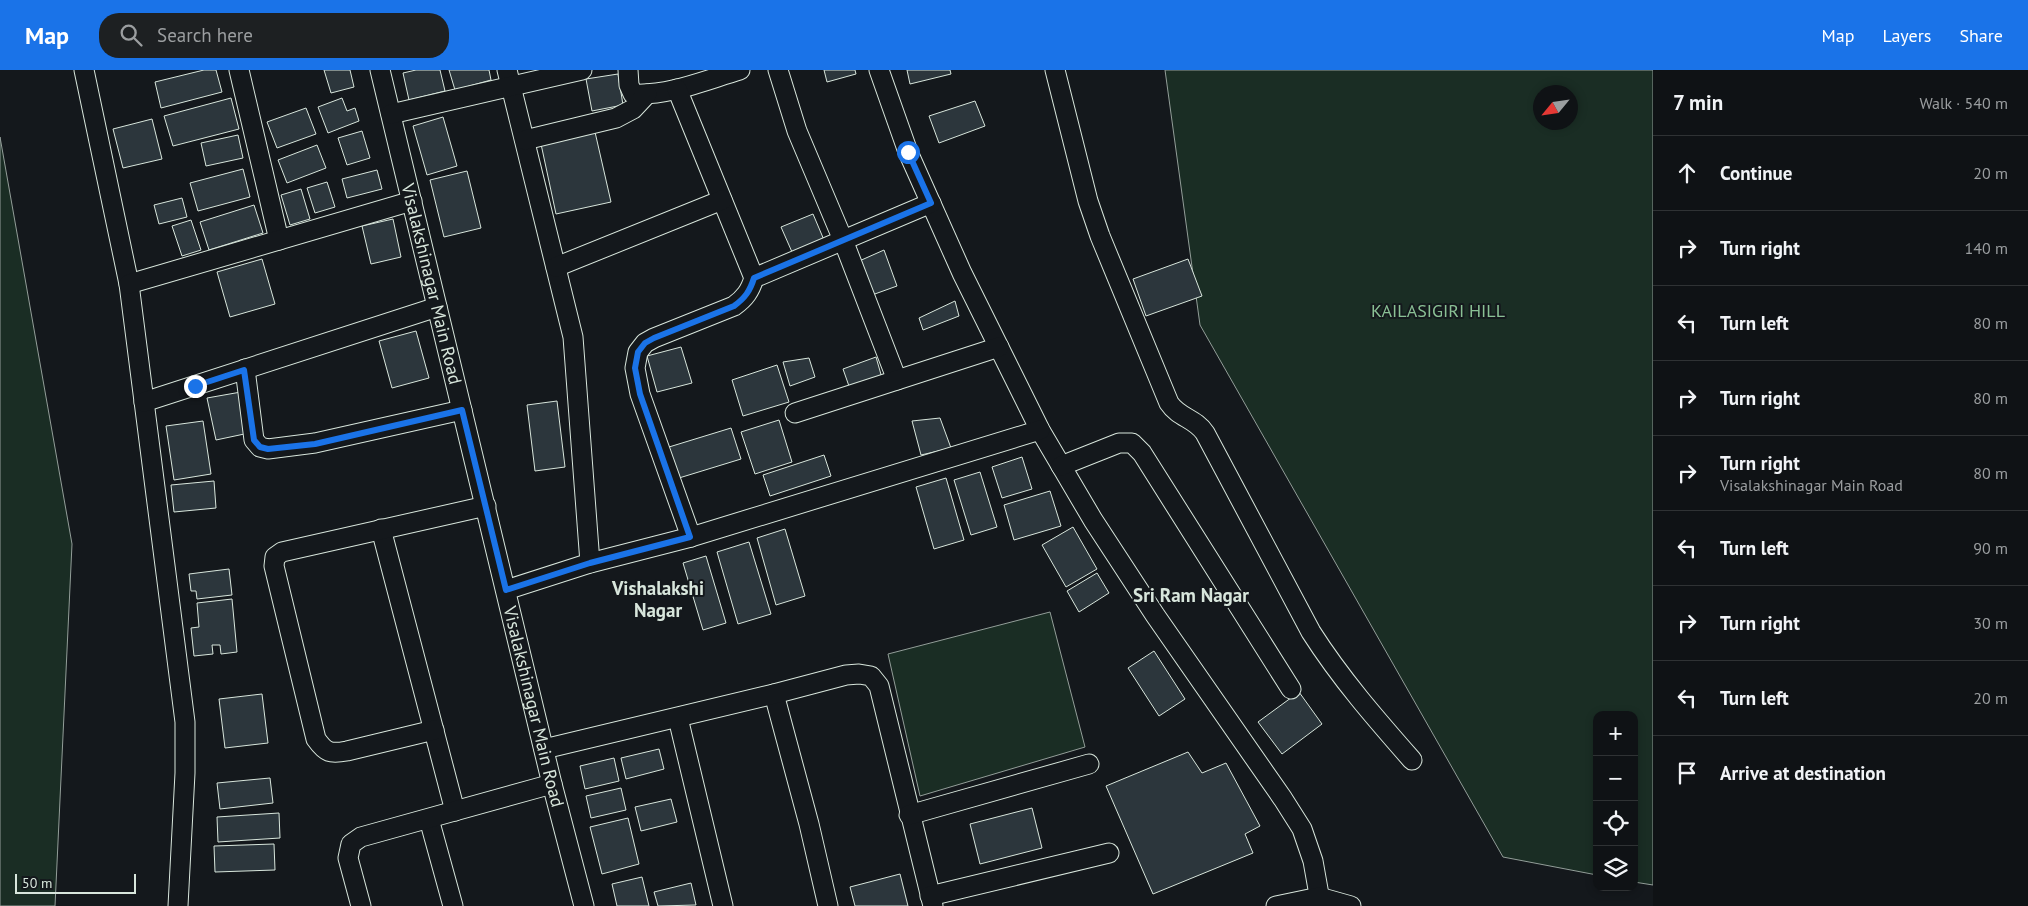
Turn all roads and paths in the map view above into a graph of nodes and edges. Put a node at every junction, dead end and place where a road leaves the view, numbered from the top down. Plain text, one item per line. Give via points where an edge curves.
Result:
1 (84, 70) edge
2 (239, 70) edge
3 (380, 70) edge
4 (582, 70) edge
5 (628, 70) edge
6 (736, 70) edge
7 (778, 70) edge
8 (879, 70) edge
9 (1055, 70) edge
10 (509, 78) edge
11 (677, 89) junction
12 (647, 94) junction
13 (391, 114) junction
14 (525, 140) junction
15 (722, 200) junction
16 (412, 201) junction
17 (931, 203) junction
18 (279, 240) junction
19 (843, 240) junction
20 (556, 267) junction
21 (754, 278) junction
22 (129, 284) junction
23 (438, 307) junction
24 (998, 347) junction
25 (244, 370) junction
26 (897, 380) junction
27 (144, 402) junction
28 (462, 410) junction
29 (796, 413) dead end
30 (1040, 430) junction
31 (1061, 466) junction
32 (486, 506) junction
33 (380, 529) junction
34 (690, 537) junction
35 (590, 563) junction
36 (506, 590) junction
37 (1291, 689) dead end
38 (774, 694) junction
39 (678, 718) junction
40 (434, 730) junction
41 (544, 749) junction
42 (1412, 760) dead end
43 (1089, 764) dead end
44 (552, 784) junction
45 (455, 811) junction
46 (909, 815) junction
47 (429, 819) junction
48 (1109, 852) dead end
49 (932, 901) edge
50 (1320, 901) edge
51 (178, 906) edge
52 (361, 906) edge
53 (453, 906) edge
54 (584, 906) edge
55 (723, 906) edge
56 (828, 906) edge
57 (1276, 906) edge
58 (1351, 906) edge

1 - 22 street
2 - 18 street
3 - 13 street, Visalakshinagar Main Road
4 - 10 street
5 - 12 street via 634,94
6 - 11 street
7 - 19 street via 797,131
8 - 17 street via 908,152
9 - 42 street via 1088,201 1169,404 1174,411 1196,422 1205,433 1311,632 1330,662
10 - 13 street
10 - 14 street
11 - 12 street
11 - 15 street
12 - 14 street via 633,109 616,118
13 - 16 street, Visalakshinagar Main Road
14 - 20 street
15 - 20 street
15 - 21 street
16 - 18 street
16 - 23 street, Visalakshinagar Main Road
17 - 19 street
17 - 24 street
18 - 22 street
19 - 21 street
19 - 26 street
20 - 35 street via 573,337
21 - 34 street via 751,290 734,306 654,338 638,352 635,368 640,394
22 - 27 street
23 - 25 street
23 - 28 street, Visalakshinagar Main Road
24 - 26 street
24 - 30 street
25 - 27 street
25 - 28 street via 254,440 260,447 268,449 315,444
26 - 29 street
27 - 51 street via 185,722
28 - 32 street, Visalakshinagar Main Road
30 - 31 street
30 - 34 street
31 - 37 street via 1119,443 1132,443 1142,453
31 - 50 street via 1155,614 1302,829 1313,861
32 - 33 street
32 - 36 street, Visalakshinagar Main Road
33 - 40 street
33 - 40 street via 282,552 276,557 274,566 316,738 323,750 335,753
34 - 35 street
35 - 36 street
36 - 41 street, Visalakshinagar Main Road
38 - 39 street
38 - 46 street via 846,675 871,676 878,686
38 - 56 street
39 - 41 street
39 - 55 street
40 - 45 street
41 - 44 street, Visalakshinagar Main Road
43 - 46 street
44 - 45 street
44 - 54 street, Visalakshinagar Main Road
45 - 47 street
46 - 49 street
47 - 52 street via 361,837 351,844 348,858
47 - 53 street
48 - 49 street
50 - 57 street
50 - 58 street

